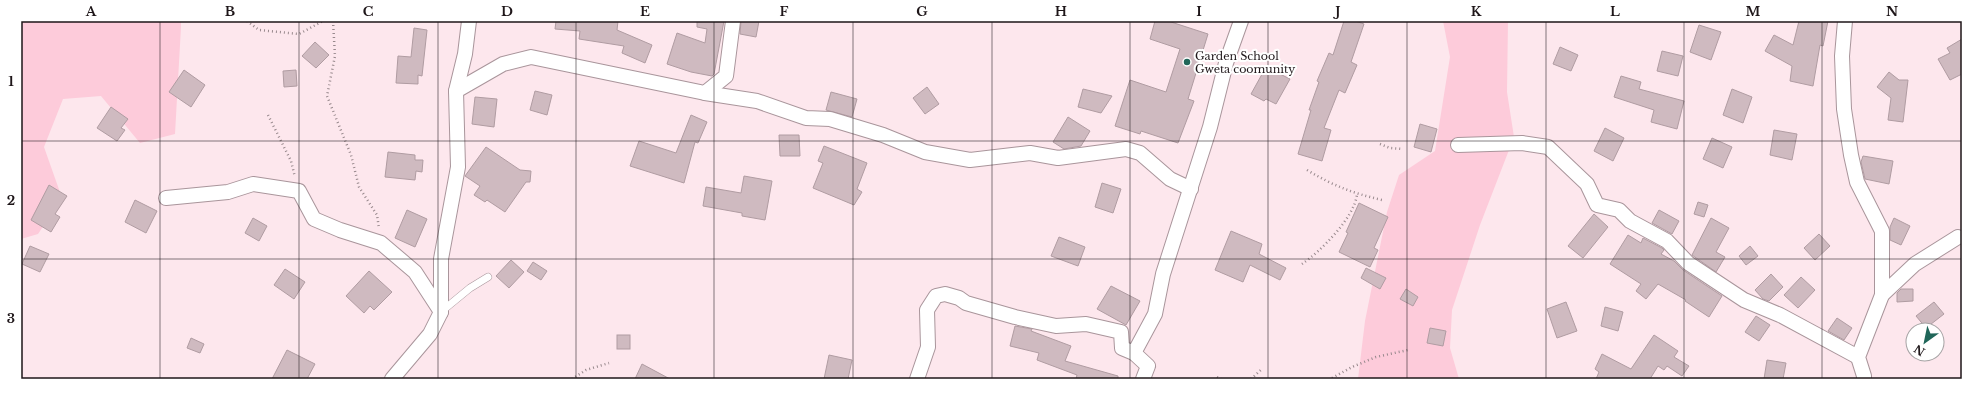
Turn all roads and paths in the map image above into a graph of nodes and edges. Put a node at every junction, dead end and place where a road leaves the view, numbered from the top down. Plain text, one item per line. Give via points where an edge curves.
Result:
1 (247, 21) edge
2 (322, 21) edge
3 (333, 21) edge
4 (469, 21) edge
5 (733, 21) edge
6 (1241, 21) edge
7 (1844, 21) edge
8 (456, 91) junction
9 (705, 93) junction
10 (268, 115) dead end
11 (1380, 144) dead end
12 (1458, 145) dead end
13 (1402, 149) dead end
14 (1307, 170) dead end
15 (1191, 189) junction
16 (299, 192) junction
17 (1357, 194) junction
18 (166, 198) dead end
19 (1382, 200) dead end
20 (1958, 237) dead end
21 (381, 243) junction
22 (1302, 264) dead end
23 (488, 277) dead end
24 (1882, 295) junction
25 (441, 312) junction
26 (1408, 350) dead end
27 (1134, 353) junction
28 (1858, 357) junction
29 (610, 363) dead end
30 (1262, 369) dead end
31 (1217, 377) dead end
32 (1332, 378) edge
33 (392, 379) edge
34 (572, 379) edge
35 (917, 379) edge
36 (1143, 379) edge
37 (1221, 379) edge
38 (1251, 379) edge
39 (1864, 379) edge

1 - 2 path via 259,30 299,34
3 - 21 path via 335,56 327,96 352,155 359,187 377,215
4 - 8 street via 465,54
5 - 9 street via 726,76
6 - 15 street via 1226,63
7 - 24 street via 1844,109 1857,182 1882,231
8 - 9 street via 502,64 531,57
8 - 25 street via 458,167 441,259
9 - 15 street via 757,101 806,118 830,120 883,135 925,152 970,160 1030,154 1058,158 1126,148 1140,153 1170,179
10 - 16 path via 291,161
11 - 13 path
12 - 28 street via 1522,143 1548,146 1587,184 1597,205 1619,210 1630,221 1667,241 1688,263 1744,300 1780,315
14 - 17 path via 1333,185
15 - 27 street via 1163,274 1155,314
16 - 18 street via 252,184 228,192
16 - 21 street via 314,219
17 - 19 path
17 - 22 path via 1356,203 1327,244
20 - 24 street via 1915,264
21 - 25 street via 415,272
23 - 25 lane
24 - 28 street
25 - 33 street via 430,334
26 - 32 path via 1376,357
27 - 35 street via 1122,348 1121,332 1086,324 1056,326 977,306 945,294 936,296 927,310 928,347
27 - 36 street via 1148,366
28 - 39 street
29 - 34 path via 586,370
30 - 38 path
31 - 37 path

